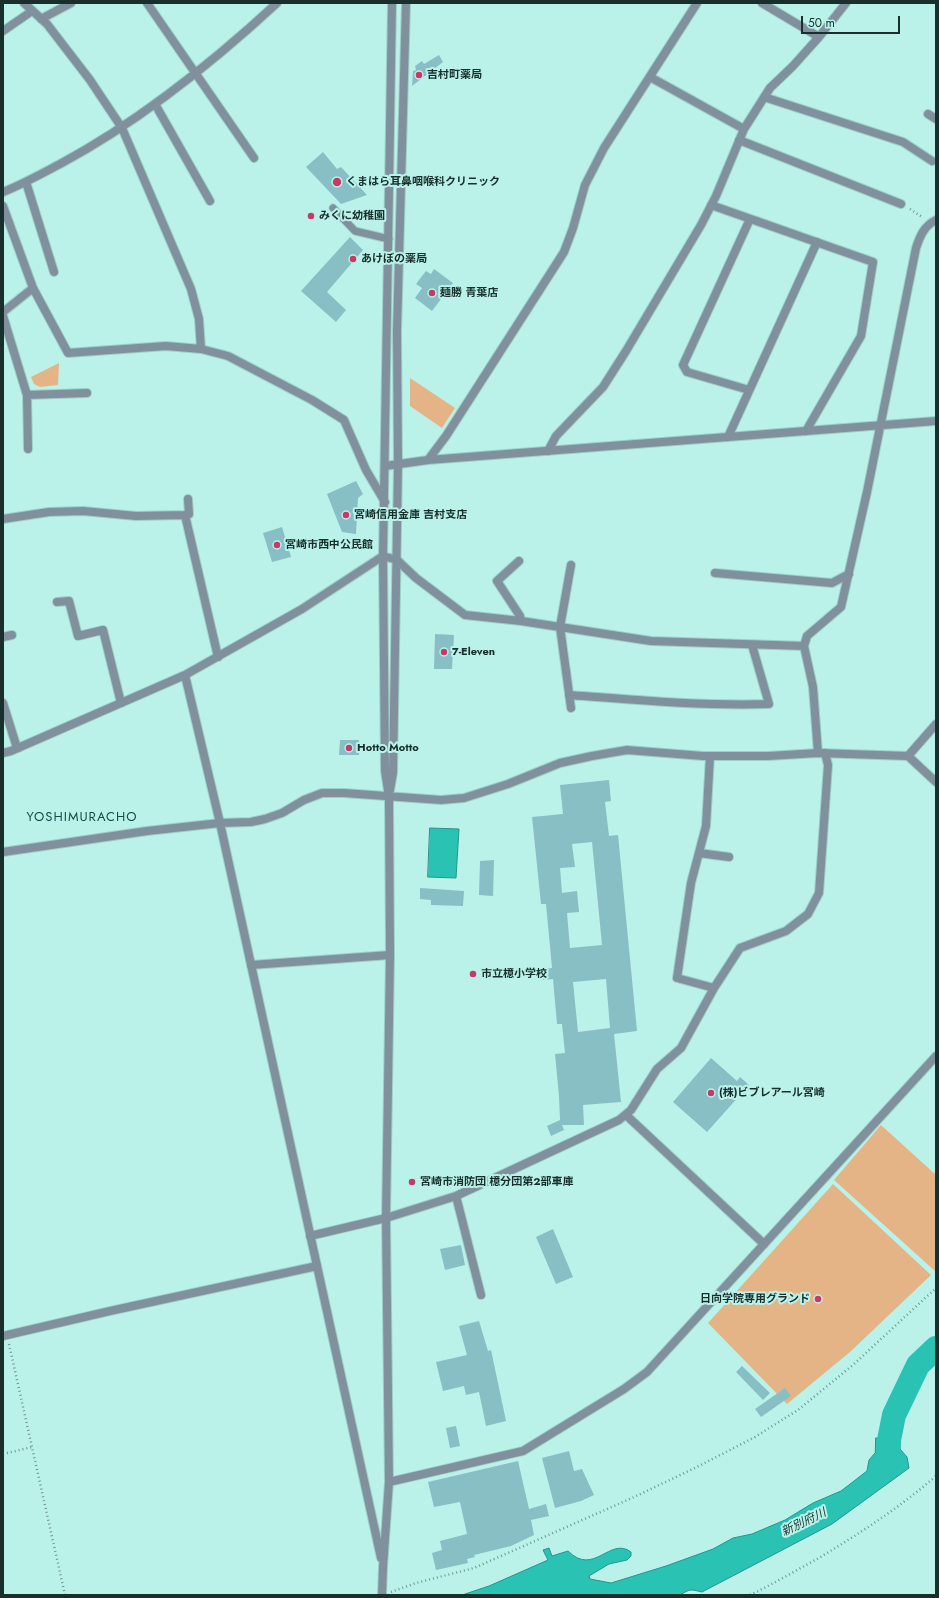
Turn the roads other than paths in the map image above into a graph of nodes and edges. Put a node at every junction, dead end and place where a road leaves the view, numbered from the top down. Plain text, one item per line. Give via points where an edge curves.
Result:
1 (24, 3) edge
2 (71, 3) edge
3 (147, 3) edge
4 (277, 3) edge
5 (392, 3) edge
6 (406, 3) edge
7 (697, 3) edge
8 (762, 3) edge
9 (846, 3) edge
10 (32, 11) junction
11 (41, 19) junction
12 (3, 31) edge
13 (819, 37) junction
14 (195, 73) junction
15 (650, 77) junction
16 (764, 97) junction
17 (155, 104) junction
18 (928, 114) dead end
19 (936, 119) edge
20 (122, 128) junction
21 (744, 129) junction
22 (739, 140) junction
23 (254, 158) dead end
24 (932, 161) dead end
25 (26, 182) junction
26 (3, 192) edge
27 (210, 201) dead end
28 (901, 204) road end
29 (711, 205) junction
30 (3, 206) edge
31 (333, 208) dead end
32 (750, 219) junction
33 (933, 221) edge
34 (389, 239) junction
35 (817, 242) junction
36 (54, 272) dead end
37 (33, 288) junction
38 (3, 312) edge
39 (3, 316) edge
40 (201, 349) junction
41 (749, 390) junction
42 (87, 393) dead end
43 (27, 395) junction
44 (936, 421) edge
45 (880, 425) junction
46 (806, 431) junction
47 (728, 437) junction
48 (28, 449) dead end
49 (548, 451) junction
50 (428, 460) junction
51 (398, 465) junction
52 (385, 466) junction
53 (188, 499) dead end
54 (385, 502) junction
55 (185, 515) junction
56 (3, 519) edge
57 (384, 556) junction
58 (397, 560) junction
59 (519, 561) dead end
60 (571, 566) dead end
61 (715, 573) dead end
62 (849, 574) junction
63 (57, 602) dead end
64 (521, 621) junction
65 (560, 627) junction
66 (12, 635) dead end
67 (3, 637) edge
68 (752, 644) junction
69 (804, 646) junction
70 (218, 657) junction
71 (185, 675) junction
72 (569, 695) junction
73 (3, 703) edge
74 (121, 703) junction
75 (571, 708) dead end
76 (936, 724) edge
77 (17, 748) junction
78 (3, 753) edge
79 (821, 753) junction
80 (710, 756) junction
81 (908, 756) junction
82 (936, 782) edge
83 (389, 797) junction
84 (220, 823) junction
85 (3, 852) edge
86 (699, 853) junction
87 (729, 857) dead end
88 (390, 955) junction
89 (251, 965) junction
90 (714, 988) junction
91 (936, 1056) edge
92 (626, 1115) junction
93 (456, 1196) junction
94 (386, 1218) junction
95 (310, 1236) junction
96 (764, 1244) junction
97 (317, 1266) junction
98 (481, 1295) dead end
99 (5, 1335) edge
100 (390, 1482) junction
101 (383, 1567) junction
102 (382, 1595) edge

1 - 10 street
2 - 11 street
3 - 14 street
4 - 14 street
5 - 34 street
6 - 51 street via 397,331
7 - 15 street
8 - 13 street
9 - 13 street
10 - 11 street
10 - 12 street
11 - 20 street via 90,80
13 - 16 street
14 - 17 street
14 - 23 street
15 - 21 street
15 - 50 street via 604,148 585,185 564,252
16 - 21 street
16 - 24 street via 903,142
17 - 20 street
17 - 27 street
18 - 19 street
20 - 25 street
20 - 40 street via 191,289 199,319
21 - 22 street
22 - 28 street
22 - 29 street
25 - 26 street
25 - 36 street
29 - 32 street
29 - 49 street via 603,387 556,436
30 - 37 street
31 - 34 lane via 355,231
32 - 35 street
32 - 41 street via 684,365 686,372
33 - 45 street via 921,233 916,248
34 - 52 street
35 - 41 street
35 - 46 street via 873,262 861,336
37 - 38 street
37 - 40 street via 68,352 166,346
39 - 43 street
40 - 54 street via 228,356 312,400 344,420 366,470
41 - 47 street
42 - 43 street
43 - 48 street
44 - 45 street
45 - 46 street
45 - 62 street
46 - 47 street
47 - 49 street
49 - 50 street
50 - 51 street
51 - 52 street
51 - 58 street
52 - 54 street
53 - 55 street via 189,514
54 - 57 street
55 - 56 street via 136,516 83,511
55 - 70 street
57 - 58 street
57 - 70 street via 302,610
57 - 83 street via 385,771
58 - 64 street via 416,578 465,615
58 - 83 street via 393,773
59 - 64 street via 497,581
60 - 65 street
61 - 62 street via 832,583
62 - 69 street via 841,607 807,636
63 - 74 street via 69,601 78,636 103,630
64 - 65 street
65 - 68 street via 651,641
65 - 72 street
66 - 67 street
68 - 69 street
68 - 72 street via 768,704 664,702
69 - 79 street via 813,687
70 - 71 street
71 - 74 street
71 - 84 street
72 - 75 street
73 - 77 street
74 - 77 street
76 - 81 street
77 - 78 street
79 - 80 street
79 - 81 street
79 - 90 street via 828,765 819,893 808,914 786,931 740,948
80 - 83 street via 627,750 560,763 464,798 441,800
80 - 86 street via 706,826
81 - 82 street
83 - 84 street via 322,793 265,819
83 - 88 street
84 - 85 street
84 - 89 street
86 - 87 street
86 - 90 street via 691,883 677,978
88 - 89 street
88 - 94 street
89 - 95 street
90 - 92 street via 681,1048 657,1069 632,1110
91 - 96 street
92 - 93 street
92 - 96 street
93 - 94 street
93 - 98 street
94 - 95 street
94 - 100 street
95 - 97 street
96 - 100 street via 647,1372 624,1390 523,1451
97 - 99 street
97 - 101 street
100 - 101 street
101 - 102 street

